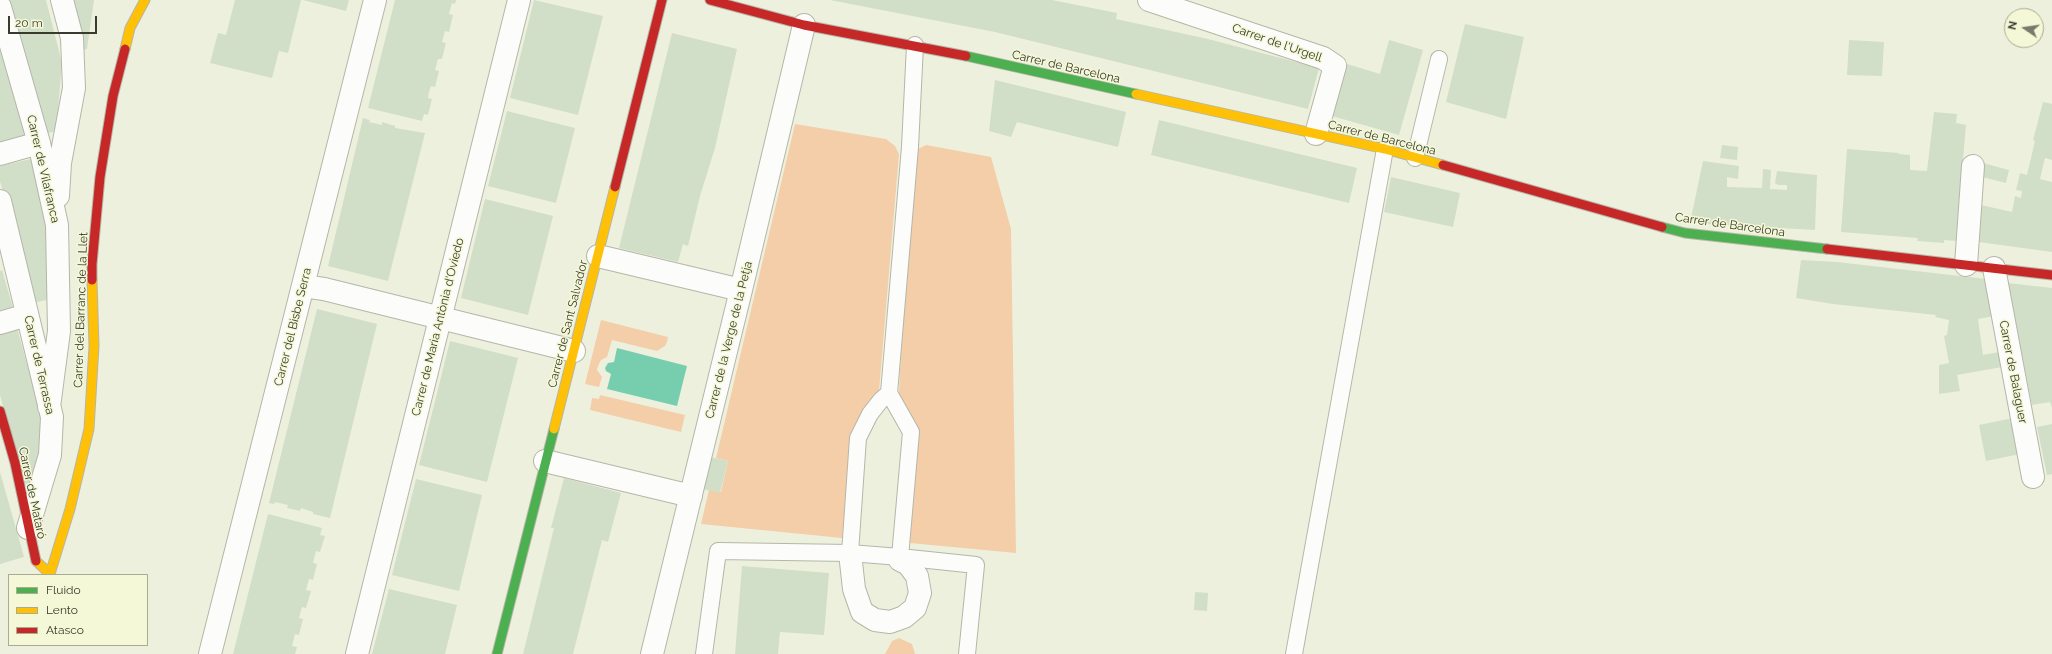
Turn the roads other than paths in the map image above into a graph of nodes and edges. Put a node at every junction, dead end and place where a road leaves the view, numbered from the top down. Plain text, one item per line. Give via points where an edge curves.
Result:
1 (62, 0) edge
2 (145, 0) edge
3 (374, 0) edge
4 (519, 0) edge
5 (662, 0) edge
6 (710, 0) edge
7 (1149, 0) edge
8 (0, 6) edge
9 (804, 25) junction
10 (915, 45) junction
11 (1439, 59) dead end
12 (1316, 134) junction
13 (39, 143) junction
14 (1385, 149) junction
15 (0, 154) edge
16 (1415, 158) junction
17 (1973, 166) dead end
18 (0, 201) edge
19 (57, 225) junction
20 (598, 256) junction
21 (1966, 265) junction
22 (1994, 268) junction
23 (2052, 275) edge
24 (303, 286) junction
25 (741, 290) junction
26 (28, 315) junction
27 (440, 317) junction
28 (0, 322) edge
29 (574, 351) junction
30 (889, 393) junction
31 (49, 407) junction
32 (0, 411) edge
33 (545, 461) junction
34 (2033, 477) dead end
35 (691, 496) junction
36 (28, 528) junction
37 (850, 553) junction
38 (900, 557) junction
39 (50, 574) edge
40 (210, 654) edge
41 (357, 654) edge
42 (497, 654) edge
43 (652, 654) edge
44 (704, 654) edge
45 (968, 654) edge
46 (1294, 654) edge

1 - 19 street via 72,38 74,88 60,163
2 - 39 street, Carrer del Barranc de la Llet via 130,28 113,96 100,177 92,264 94,346 89,428 70,509
3 - 24 street, Carrer del Bisbe Serra
4 - 27 street, Carrer de Maria Antònia d'Oviedo
5 - 20 street, Carrer de Sant Salvador
6 - 9 street, Carrer de Barcelona
7 - 12 street, Carrer de l'Urgell via 1323,58 1335,66
8 - 13 street, Carrer de Vilafranca
9 - 10 street, Carrer de Barcelona
9 - 25 street, Carrer de la Verge de la Petja
10 - 12 street, Carrer de Barcelona
10 - 30 lane via 910,146
11 - 16 lane
12 - 14 street, Carrer de Barcelona
13 - 15 street
13 - 19 street, Carrer de Vilafranca
14 - 16 street, Carrer de Barcelona
14 - 46 lane
16 - 21 street, Carrer de Barcelona via 1685,233
17 - 21 street
18 - 26 street, Carrer de Terrassa
19 - 31 street, Carrer de Vilafranca via 59,331
20 - 25 street
20 - 29 street, Carrer de Sant Salvador
21 - 22 street, Carrer de Barcelona
22 - 23 street, Carrer de Barcelona
22 - 34 street, Carrer de Balaguer
24 - 27 street
24 - 40 street, Carrer del Bisbe Serra
25 - 35 street, Carrer de la Verge de la Petja
26 - 28 street
26 - 31 street, Carrer de Terrassa
27 - 29 street
27 - 41 street, Carrer de Maria Antònia d'Oviedo
29 - 33 street, Carrer de Sant Salvador
30 - 37 lane via 870,414 858,438
30 - 38 lane via 911,432
31 - 36 street, Carrer de Terrassa via 52,417 50,455
32 - 36 street, Carrer de Mataró via 15,463
33 - 35 street
33 - 42 street, Carrer de Sant Salvador
35 - 43 street, Carrer de la Verge de la Petja
36 - 39 street, Carrer de Mataró via 34,560
37 - 38 lane
37 - 38 street via 854,589 862,612 875,620 890,622 904,617 915,608 920,593 917,576 908,564 900,560
37 - 44 lane via 718,551
38 - 45 lane via 976,565

